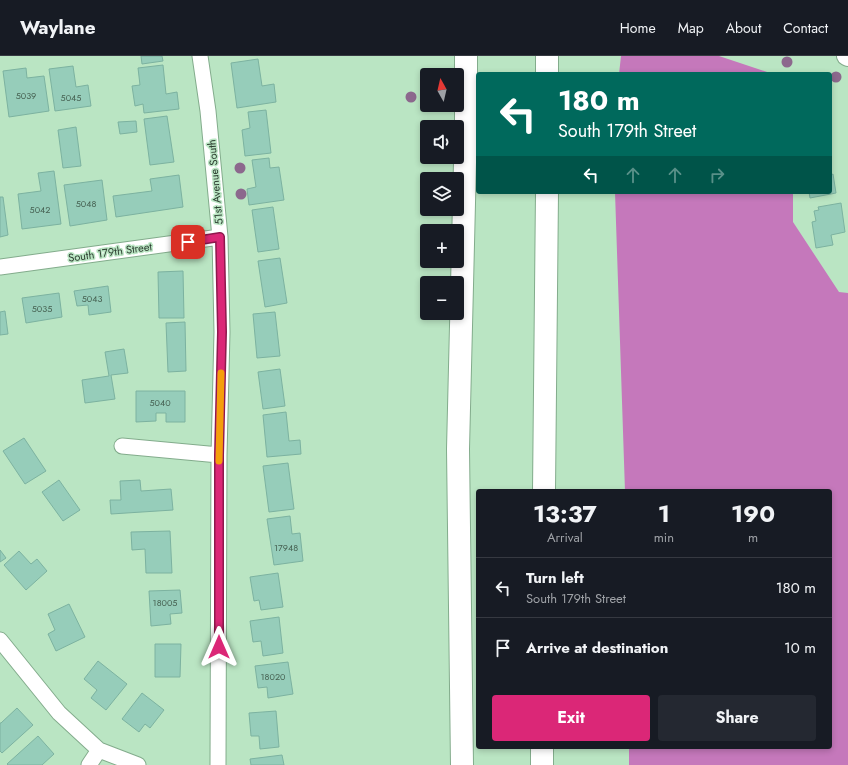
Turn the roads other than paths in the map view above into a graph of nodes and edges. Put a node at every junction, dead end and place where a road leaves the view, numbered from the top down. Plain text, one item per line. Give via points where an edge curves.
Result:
1 (200, 56) edge
2 (466, 56) edge
3 (547, 56) edge
4 (547, 72) edge
5 (547, 194) edge
6 (220, 237) junction
7 (0, 267) edge
8 (122, 446) dead end
9 (219, 455) junction
10 (544, 489) edge
11 (0, 640) edge
12 (5, 658) edge
13 (542, 749) edge
14 (99, 750) junction
15 (89, 765) edge
16 (138, 765) edge
17 (218, 765) edge
18 (462, 765) edge
19 (542, 765) edge

1 - 6 street, 51st Avenue South
2 - 18 highway via 458,449
3 - 4 highway
5 - 10 highway
6 - 7 street, South 179th Street
6 - 9 street, 51st Avenue South via 222,332
8 - 9 street
9 - 17 street, 51st Avenue South
11 - 12 street
12 - 14 street
13 - 19 highway
14 - 15 street
14 - 16 street

